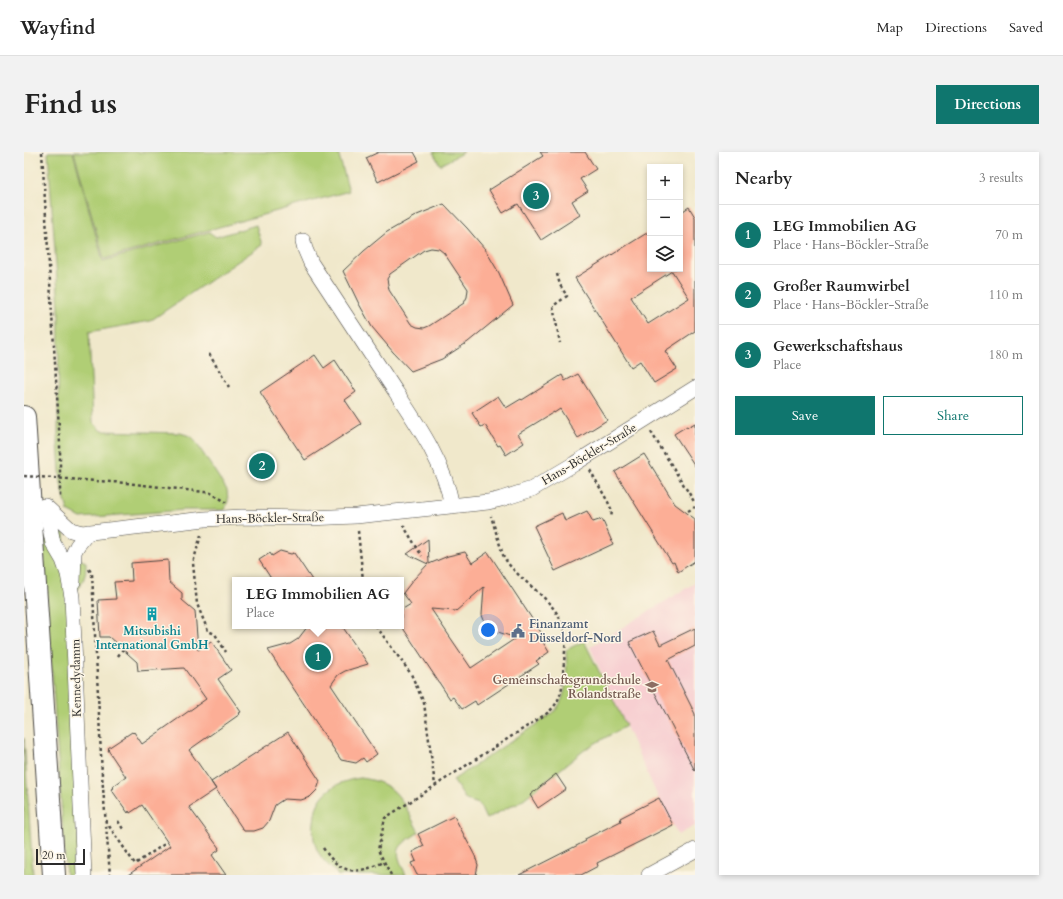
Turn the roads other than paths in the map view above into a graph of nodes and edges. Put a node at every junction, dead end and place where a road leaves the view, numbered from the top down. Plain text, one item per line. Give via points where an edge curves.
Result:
1 (303, 241) dead end
2 (695, 388) edge
3 (24, 417) edge
4 (33, 492) edge
5 (452, 506) junction
6 (88, 532) junction
7 (72, 597) junction
8 (695, 850) edge
9 (54, 875) edge
10 (84, 875) edge
11 (649, 875) edge

1 - 5 street via 311,263 423,433 450,492
2 - 5 street, Hans-Böckler-Straße via 532,488 488,502
3 - 4 highway, Kennedydamm
4 - 6 street, Hans-Böckler-Straße via 71,530
4 - 7 street, Kennedydamm via 53,544 65,567
4 - 9 highway, Kennedydamm
5 - 6 street, Hans-Böckler-Straße via 356,516 206,519
6 - 7 street via 74,552
7 - 10 street, Kennedydamm
8 - 11 street

